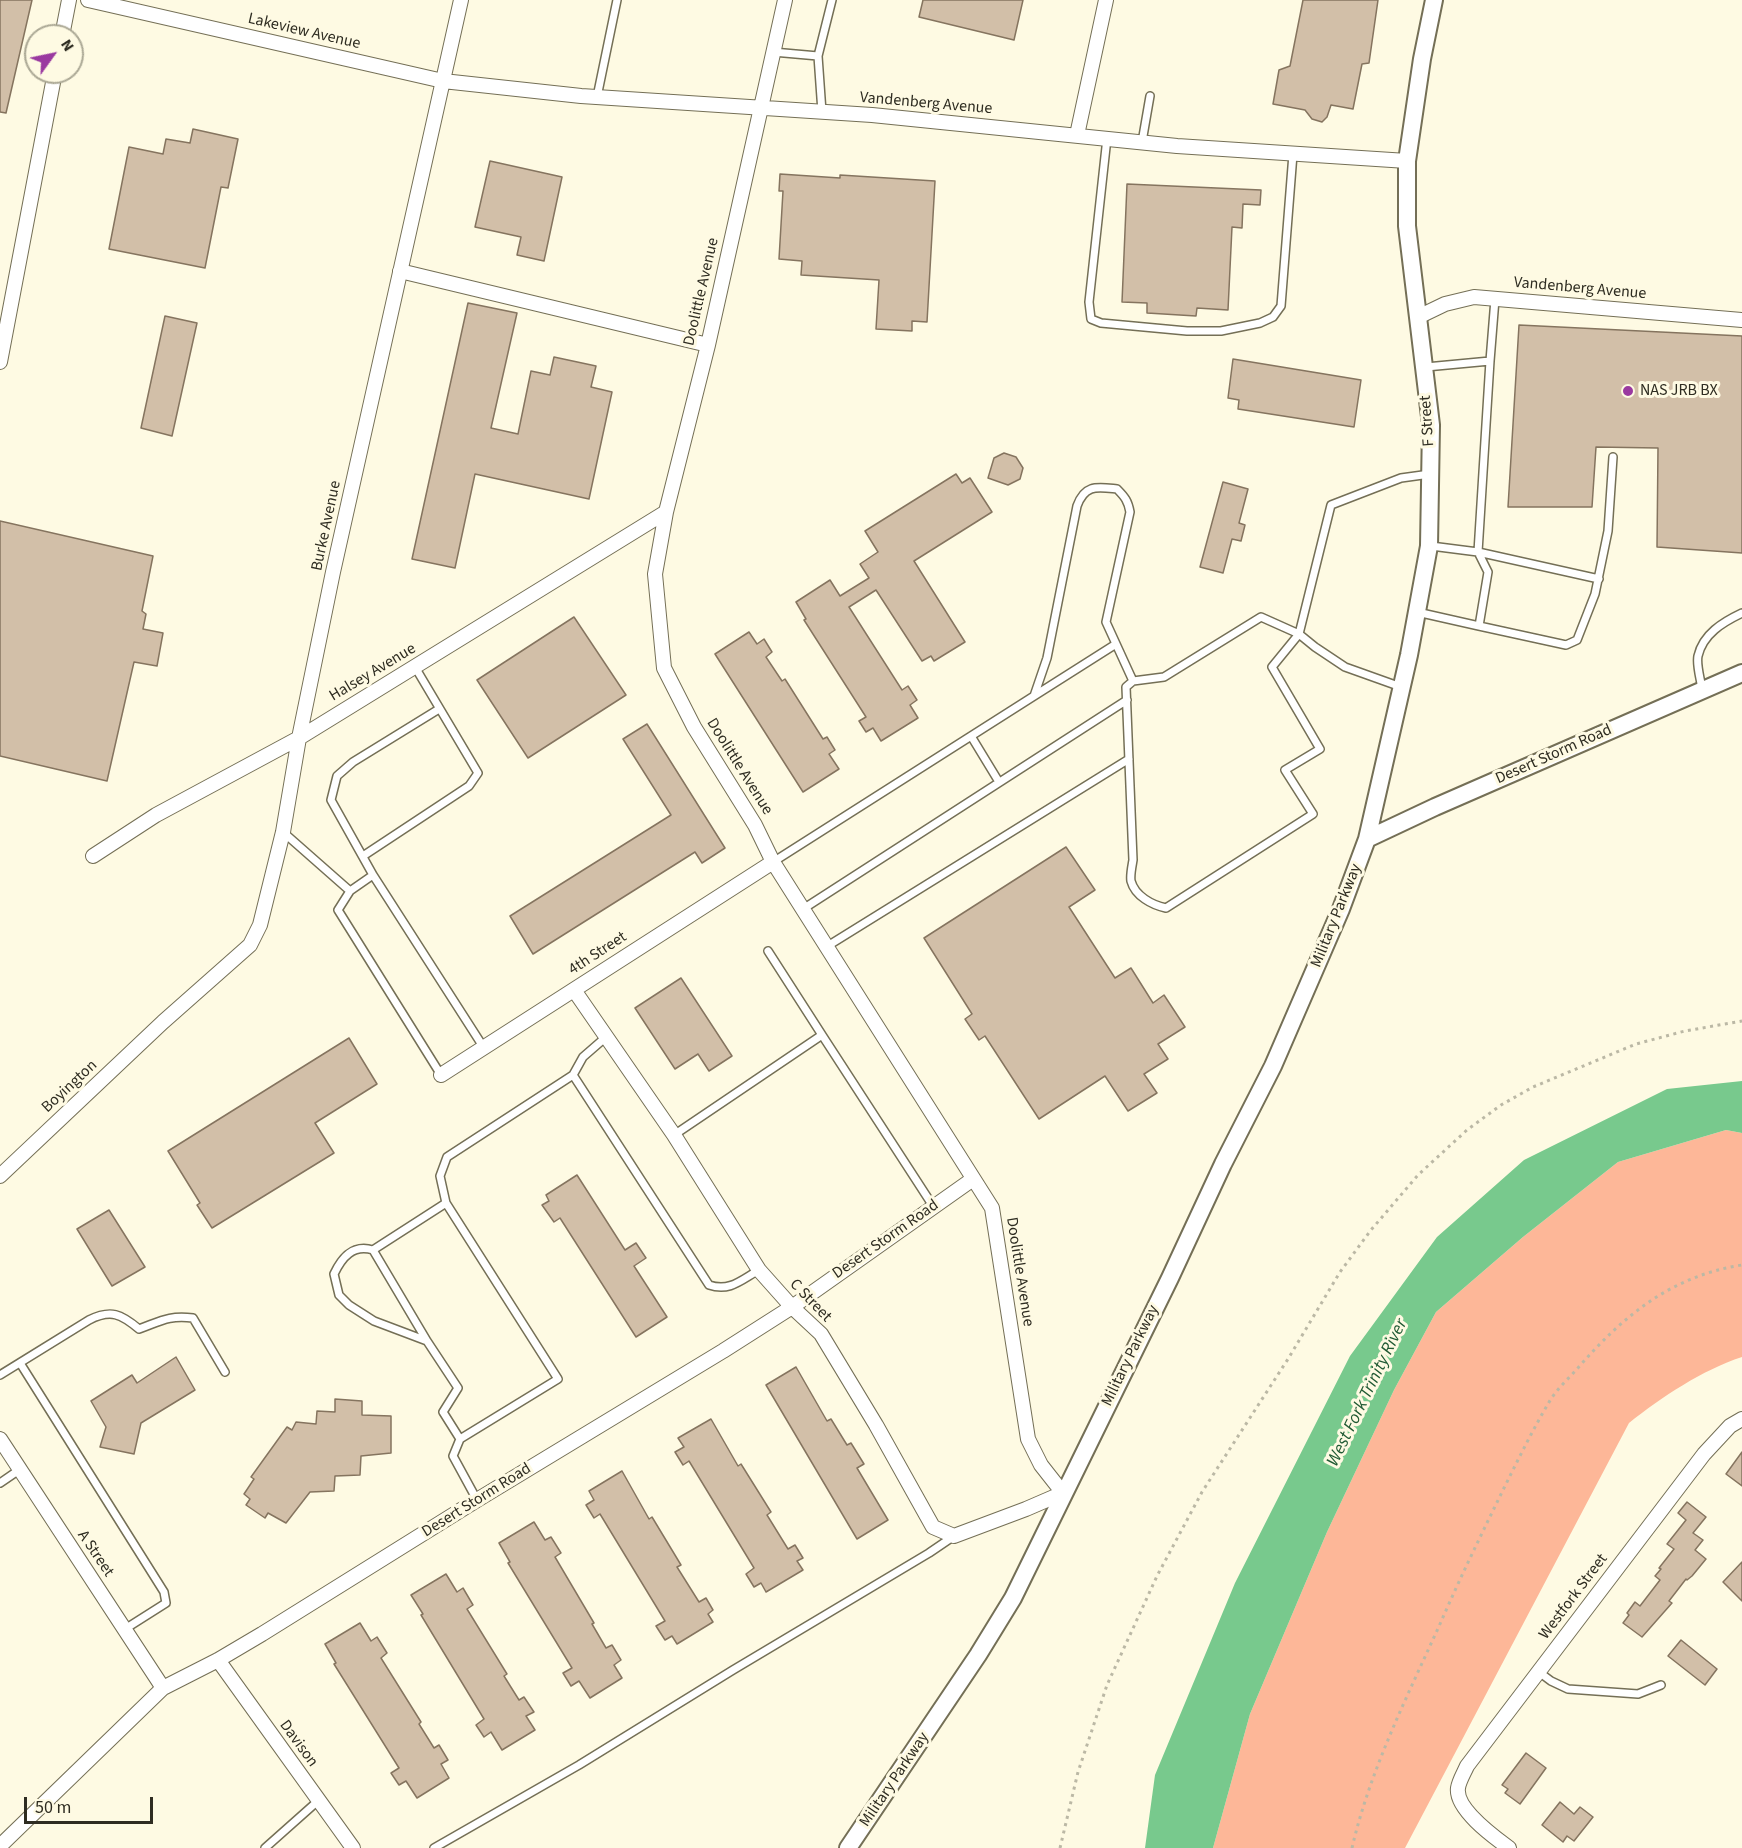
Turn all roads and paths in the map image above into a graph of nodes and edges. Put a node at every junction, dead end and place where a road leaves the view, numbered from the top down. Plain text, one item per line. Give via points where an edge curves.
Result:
1 (69, 0) edge
2 (88, 0) edge
3 (461, 0) edge
4 (617, 0) edge
5 (784, 0) edge
6 (832, 0) edge
7 (1106, 0) edge
8 (1434, 0) edge
9 (64, 24) edge
10 (772, 52) junction
11 (818, 56) junction
12 (443, 81) junction
13 (53, 84) edge
14 (1149, 96) dead end
15 (597, 97) junction
16 (761, 109) junction
17 (822, 112) junction
18 (1077, 135) junction
19 (1107, 138) junction
20 (1142, 142) junction
21 (1293, 154) junction
22 (1407, 161) junction
23 (400, 271) junction
24 (1495, 299) junction
25 (1418, 317) junction
26 (1742, 320) edge
27 (708, 345) junction
28 (1490, 361) junction
29 (0, 362) edge
30 (1423, 368) junction
31 (1613, 457) dead end
32 (1430, 474) junction
33 (666, 512) junction
34 (1430, 546) junction
35 (1478, 552) junction
36 (1599, 579) junction
37 (1417, 612) junction
38 (1742, 614) edge
39 (1479, 626) junction
40 (1299, 634) junction
41 (1116, 644) junction
42 (416, 668) junction
43 (1742, 673) edge
44 (1133, 681) junction
45 (1402, 687) junction
46 (1702, 690) junction
47 (1034, 696) junction
48 (1127, 700) junction
49 (439, 709) junction
50 (971, 736) junction
51 (299, 738) junction
52 (1129, 759) junction
53 (999, 782) junction
54 (283, 832) junction
55 (1367, 839) junction
56 (93, 856) dead end
57 (363, 856) junction
58 (773, 862) junction
59 (373, 875) junction
60 (350, 891) junction
61 (803, 909) junction
62 (826, 947) junction
63 (768, 951) dead end
64 (574, 990) junction
65 (1742, 1021) edge
66 (163, 1022) joint
67 (822, 1035) junction
68 (606, 1037) junction
69 (484, 1048) junction
70 (441, 1075) joint
71 (573, 1075) junction
72 (674, 1135) junction
73 (0, 1176) edge
74 (973, 1179) junction
75 (447, 1203) junction
76 (933, 1206) junction
77 (373, 1250) junction
78 (1742, 1265) edge
79 (759, 1269) junction
80 (792, 1307) junction
81 (427, 1341) junction
82 (20, 1363) junction
83 (225, 1372) dead end
84 (0, 1375) edge
85 (1742, 1419) edge
86 (0, 1439) edge
87 (460, 1439) junction
88 (20, 1470) junction
89 (0, 1483) edge
90 (1063, 1493) junction
91 (477, 1500) junction
92 (954, 1536) junction
93 (125, 1629) junction
94 (218, 1660) junction
95 (1538, 1672) junction
96 (1661, 1684) dead end
97 (163, 1688) junction
98 (319, 1800) junction
99 (0, 1846) edge
100 (265, 1848) edge
101 (353, 1848) edge
102 (435, 1848) edge
103 (848, 1848) edge
104 (1060, 1848) edge
105 (1352, 1848) edge
106 (1509, 1848) edge

1 - 9 street
2 - 12 street, Lakeview Avenue
3 - 12 street, Burke Avenue
4 - 15 lane
5 - 10 street, Doolittle Avenue
6 - 11 lane
7 - 18 street
8 - 22 street, F Street
10 - 11 lane
10 - 16 street, Doolittle Avenue
11 - 17 lane
12 - 15 street, Vandenberg Avenue
12 - 23 street, Burke Avenue
13 - 29 street
14 - 20 lane
15 - 16 street, Vandenberg Avenue
16 - 17 street, Vandenberg Avenue
16 - 27 street, Doolittle Avenue
17 - 18 street, Vandenberg Avenue
18 - 19 street, Vandenberg Avenue
19 - 20 street, Vandenberg Avenue
19 - 21 lane via 1089,302 1091,319 1124,326 1221,331 1274,317 1281,306
20 - 21 street, Vandenberg Avenue
21 - 22 street, Vandenberg Avenue
22 - 25 street, F Street via 1407,226
23 - 27 street
23 - 51 street, Burke Avenue
24 - 25 street, Vandenberg Avenue via 1460,299
24 - 26 street, Vandenberg Avenue
24 - 28 lane
25 - 30 street, F Street
27 - 33 street, Doolittle Avenue
28 - 30 lane
28 - 35 lane
30 - 32 street, F Street via 1431,425
31 - 36 lane via 1608,531
32 - 34 street, F Street
32 - 40 lane via 1401,478 1331,505
33 - 42 street, Halsey Avenue
33 - 58 street, Doolittle Avenue via 656,574 664,668
34 - 35 lane
34 - 37 street, F Street
35 - 36 lane
35 - 39 lane via 1488,572
36 - 39 lane via 1577,640 1566,645
37 - 39 lane
37 - 45 street, F Street
38 - 46 lane via 1709,635 1698,657
40 - 44 lane via 1261,617 1164,677
40 - 45 lane via 1345,667
40 - 52 lane via 1272,667 1320,749 1285,770 1313,814 1166,908 1146,900 1131,880
41 - 44 lane
41 - 47 lane
41 - 47 lane via 1106,622 1130,512 1127,498 1117,489 1091,488 1082,494 1077,506 1047,658
42 - 49 lane
42 - 51 street, Halsey Avenue
43 - 46 street, Desert Storm Road
44 - 48 lane via 1126,687
45 - 55 street, F Street
46 - 55 street, Desert Storm Road
47 - 50 lane
48 - 52 lane
48 - 53 lane
49 - 57 lane via 337,776 331,800
49 - 57 lane via 478,773 469,786
50 - 53 lane
50 - 58 lane
51 - 54 street, Burke Avenue
51 - 56 street, Halsey Avenue via 156,815
52 - 62 lane
53 - 61 lane
54 - 60 lane
54 - 66 street, Burke Avenue via 260,925 250,945
55 - 90 street, Military Parkway via 1273,1066
57 - 59 lane
58 - 61 street, Doolittle Avenue
58 - 64 street, 4th Street
59 - 60 lane
59 - 69 lane
60 - 70 lane via 338,910
61 - 62 street, Doolittle Avenue
62 - 74 street, Doolittle Avenue
63 - 67 lane
64 - 68 street, C Street
64 - 69 street, 4th Street
65 - 104 path via 1636,1044 1579,1066 1501,1105 1418,1175 1371,1230 1340,1272 1202,1492 1157,1576 1107,1685 1078,1772
66 - 73 street, Boyington
67 - 72 lane
67 - 76 lane
68 - 71 lane via 583,1057
68 - 72 street, C Street
69 - 70 street, 4th Street
71 - 75 lane via 447,1157 440,1176
71 - 79 lane via 709,1286 729,1287
72 - 79 street, C Street
74 - 76 street, Desert Storm Road
74 - 90 street, Doolittle Avenue via 992,1208 1028,1439 1041,1465
75 - 77 lane
75 - 87 lane via 558,1379
76 - 80 street, Desert Storm Road
77 - 81 lane
77 - 81 lane via 354,1250 345,1256 334,1274 339,1295 374,1321
78 - 105 path via 1679,1284 1638,1308 1622,1320 1549,1402 1468,1561 1388,1738
79 - 80 street, C Street
80 - 91 street, Desert Storm Road
80 - 92 street, C Street via 821,1334 933,1527
81 - 87 lane via 458,1388 443,1413
82 - 83 lane via 102,1314 128,1320 139,1329 177,1316 194,1318
82 - 84 lane
82 - 93 lane via 165,1592 166,1603
85 - 95 street, Westfork Street via 1725,1430 1704,1454
86 - 88 street, A Street
87 - 91 lane via 453,1456
88 - 89 lane
88 - 93 street, A Street
90 - 92 street
90 - 103 street, Military Parkway via 1013,1598
91 - 94 street, Desert Storm Road
92 - 102 lane via 579,1765
93 - 97 street, A Street
94 - 97 street, Desert Storm Road
94 - 98 street, Davison
95 - 96 lane via 1568,1689 1638,1694
95 - 106 street, Westfork Street via 1467,1766 1458,1789 1461,1801 1475,1820
97 - 99 street, Desert Storm Road
98 - 100 lane
98 - 101 street, Davison

